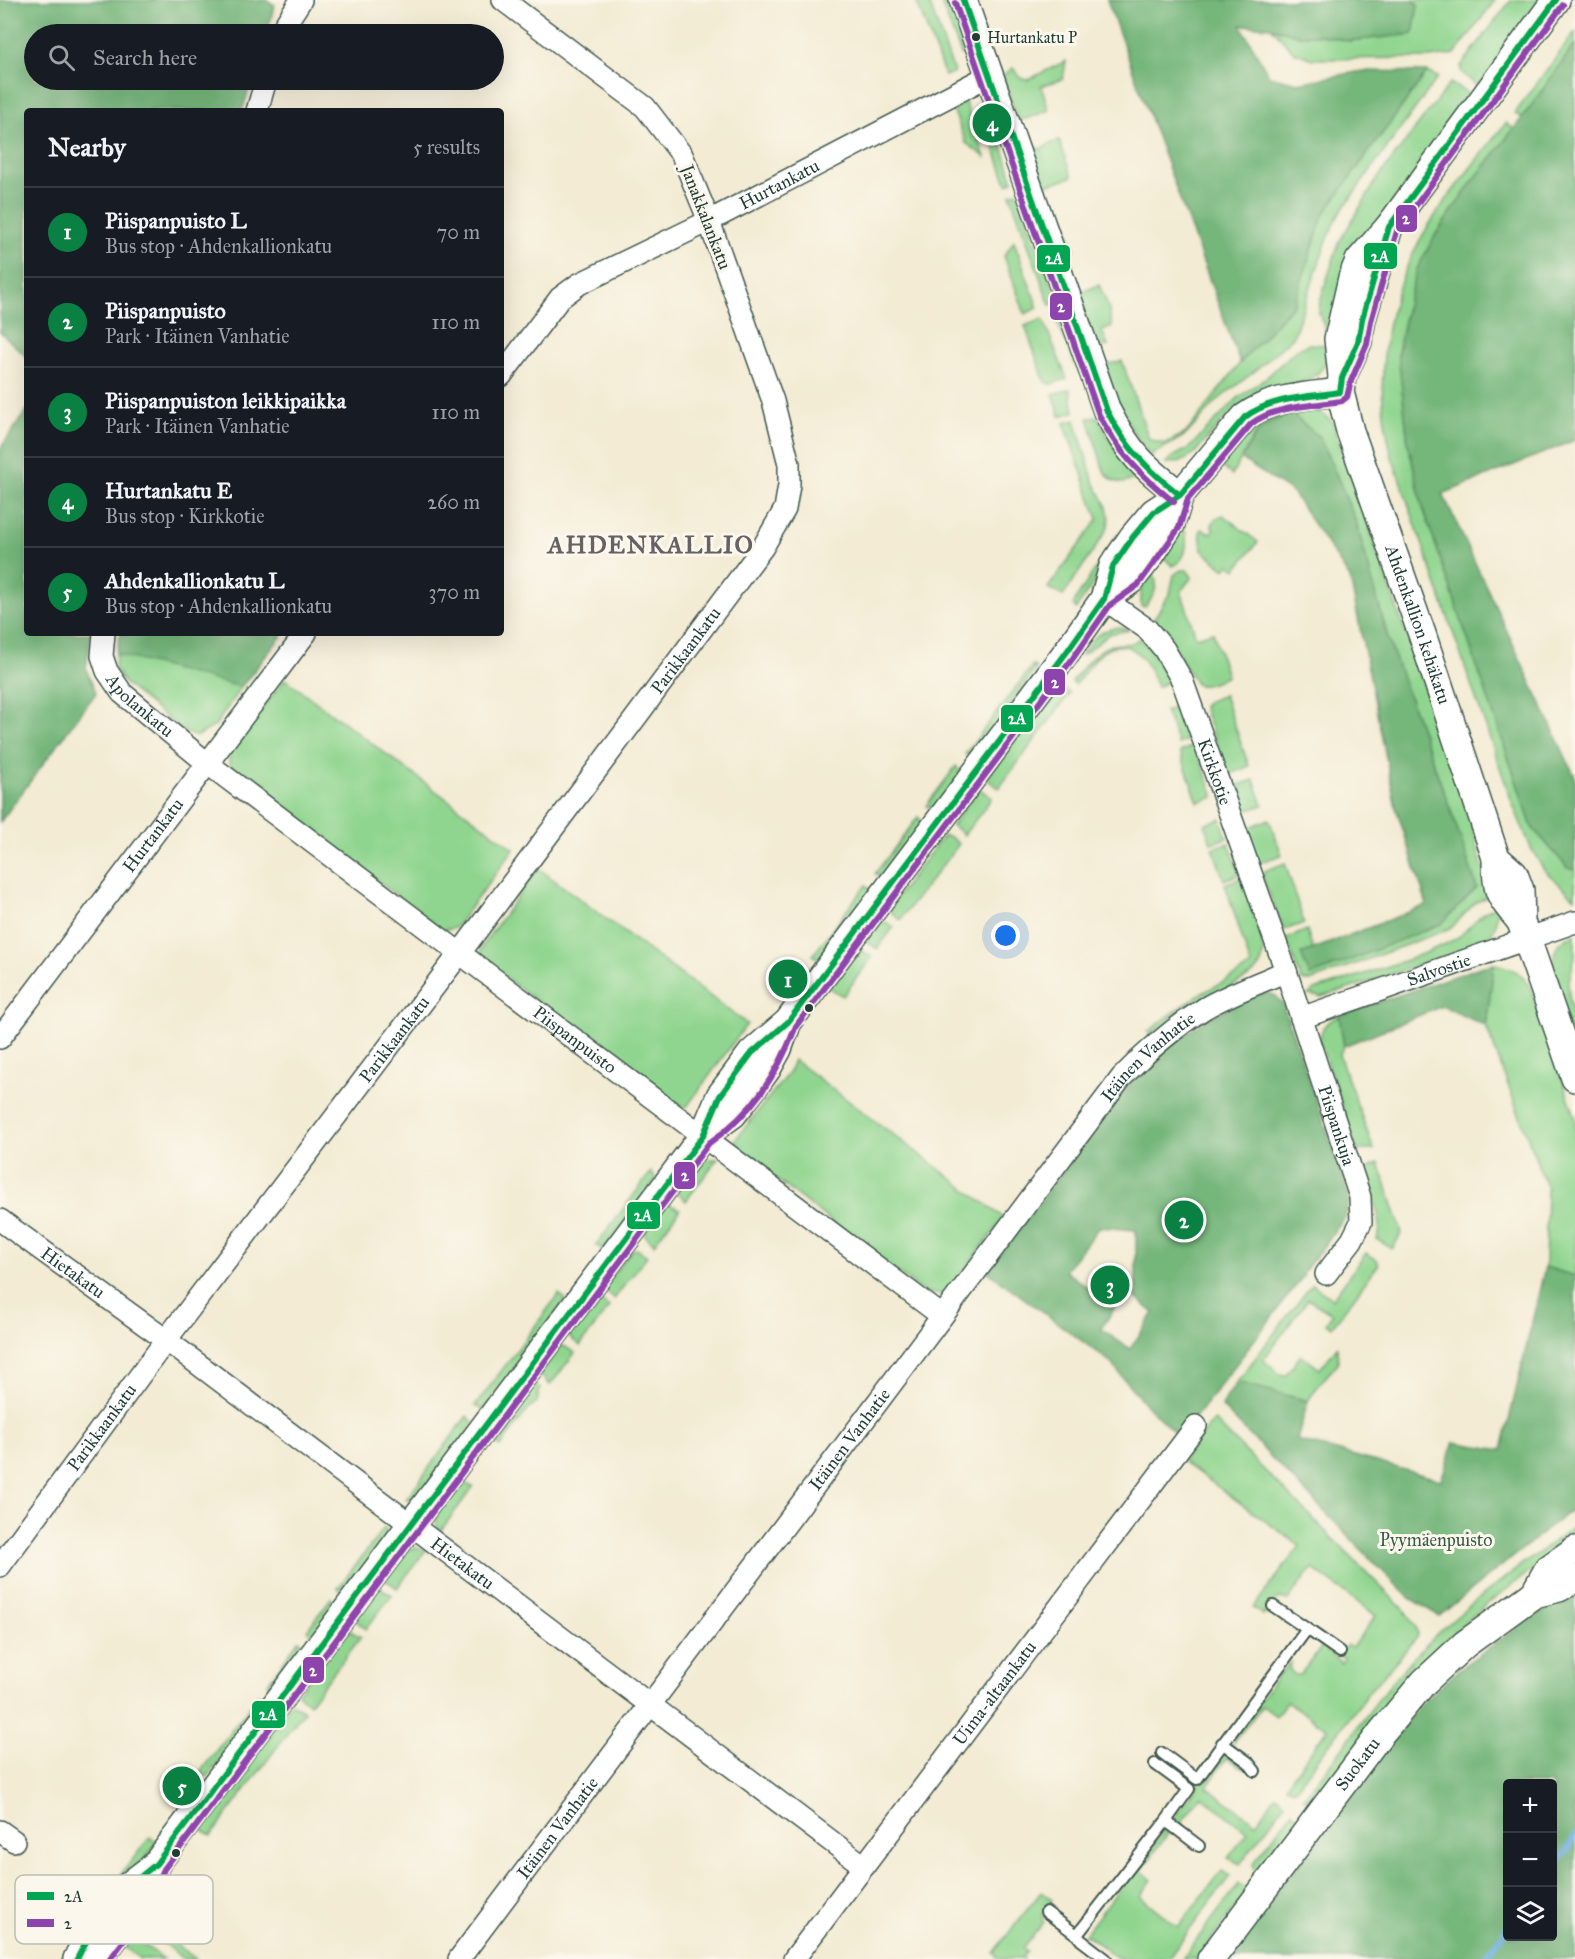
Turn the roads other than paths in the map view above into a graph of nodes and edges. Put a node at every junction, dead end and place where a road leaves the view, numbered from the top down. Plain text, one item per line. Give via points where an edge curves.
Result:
1 (301, 0) edge
2 (503, 0) edge
3 (963, 0) edge
4 (1556, 0) edge
5 (285, 24) edge
6 (990, 75) junction
7 (263, 90) edge
8 (258, 108) edge
9 (710, 221) junction
10 (504, 372) edge
11 (1341, 385) junction
12 (1180, 495) junction
13 (785, 508) joint
14 (1104, 599) junction
15 (104, 636) edge
16 (304, 636) edge
17 (207, 763) junction
18 (1575, 922) edge
19 (1524, 931) junction
20 (460, 953) junction
21 (1286, 971) junction
22 (1301, 1018) junction
23 (0, 1038) edge
24 (1575, 1078) edge
25 (703, 1136) junction
26 (0, 1220) edge
27 (1326, 1274) dead end
28 (942, 1316) junction
29 (166, 1340) junction
30 (1196, 1426) dead end
31 (411, 1525) junction
32 (1575, 1550) edge
33 (0, 1566) edge
34 (1575, 1579) edge
35 (1534, 1594) junction
36 (1273, 1606) dead end
37 (1307, 1629) junction
38 (1340, 1652) dead end
39 (650, 1705) junction
40 (1222, 1743) junction
41 (1162, 1753) dead end
42 (1155, 1764) dead end
43 (1255, 1772) dead end
44 (1166, 1821) junction
45 (1199, 1846) dead end
46 (156, 1864) junction
47 (864, 1866) junction
48 (142, 1875) edge
49 (151, 1875) edge
50 (1046, 1912) dead end
51 (1077, 1935) junction
52 (84, 1944) edge
53 (108, 1944) edge
54 (77, 1959) edge
55 (96, 1959) edge
56 (459, 1959) edge
57 (794, 1959) edge
58 (1106, 1959) edge
59 (1211, 1959) edge

1 - 5 street
2 - 9 street, Janakkalankatu via 645,107 682,155
3 - 6 street
4 - 11 street, Ahdenkallion kehäkatu via 1389,227 1359,261 1338,339
6 - 9 street, Hurtankatu
6 - 12 street via 1107,411 1138,460
7 - 8 street
9 - 10 street, Hurtankatu via 579,284 560,298
9 - 13 street, Janakkalankatu via 773,400 789,464
11 - 12 street via 1257,408 1235,428
11 - 19 street, Ahdenkallion kehäkatu via 1350,431 1496,858 1500,897
12 - 14 street via 1171,524 1150,556 1131,580
13 - 20 street, Parikkaankatu via 763,547
14 - 21 street, Kirkkotie via 1147,629 1178,672
14 - 25 street via 788,1022 767,1069 733,1114
15 - 17 street, Apolankatu via 102,656 122,693
16 - 17 street, Hurtankatu
17 - 20 street, Piispanpuisto
17 - 23 street, Hurtankatu
18 - 19 street, Salvostie
19 - 22 street, Salvostie
19 - 24 street, Ahdenkallion kehäkatu
20 - 25 street, Piispanpuisto
20 - 29 street, Parikkaankatu
21 - 22 street, Piispankuja
21 - 28 street, Itäinen Vanhatie via 1206,1008 1138,1061 1108,1094
22 - 27 street, Piispankuja via 1360,1197 1361,1222
25 - 28 street, Piispanpuisto
25 - 31 street
26 - 29 street, Hietakatu
28 - 39 street, Itäinen Vanhatie
29 - 31 street, Hietakatu
29 - 33 street, Parikkaankatu
30 - 47 street, Uima-altaankatu
31 - 39 street, Hietakatu
31 - 46 street
32 - 35 street, Suokatu via 1548,1569
34 - 35 street, Suokatu
35 - 59 street, Suokatu via 1465,1644 1424,1682
36 - 37 lane
37 - 38 lane
37 - 40 lane
39 - 47 street, Hietakatu
39 - 56 street, Itäinen Vanhatie
40 - 41 lane via 1197,1779
40 - 43 lane
42 - 44 lane via 1189,1789
44 - 45 lane
44 - 51 lane
46 - 48 street
46 - 49 street
47 - 57 street, Uima-altaankatu
50 - 51 lane
51 - 58 lane
52 - 54 street
53 - 55 street

